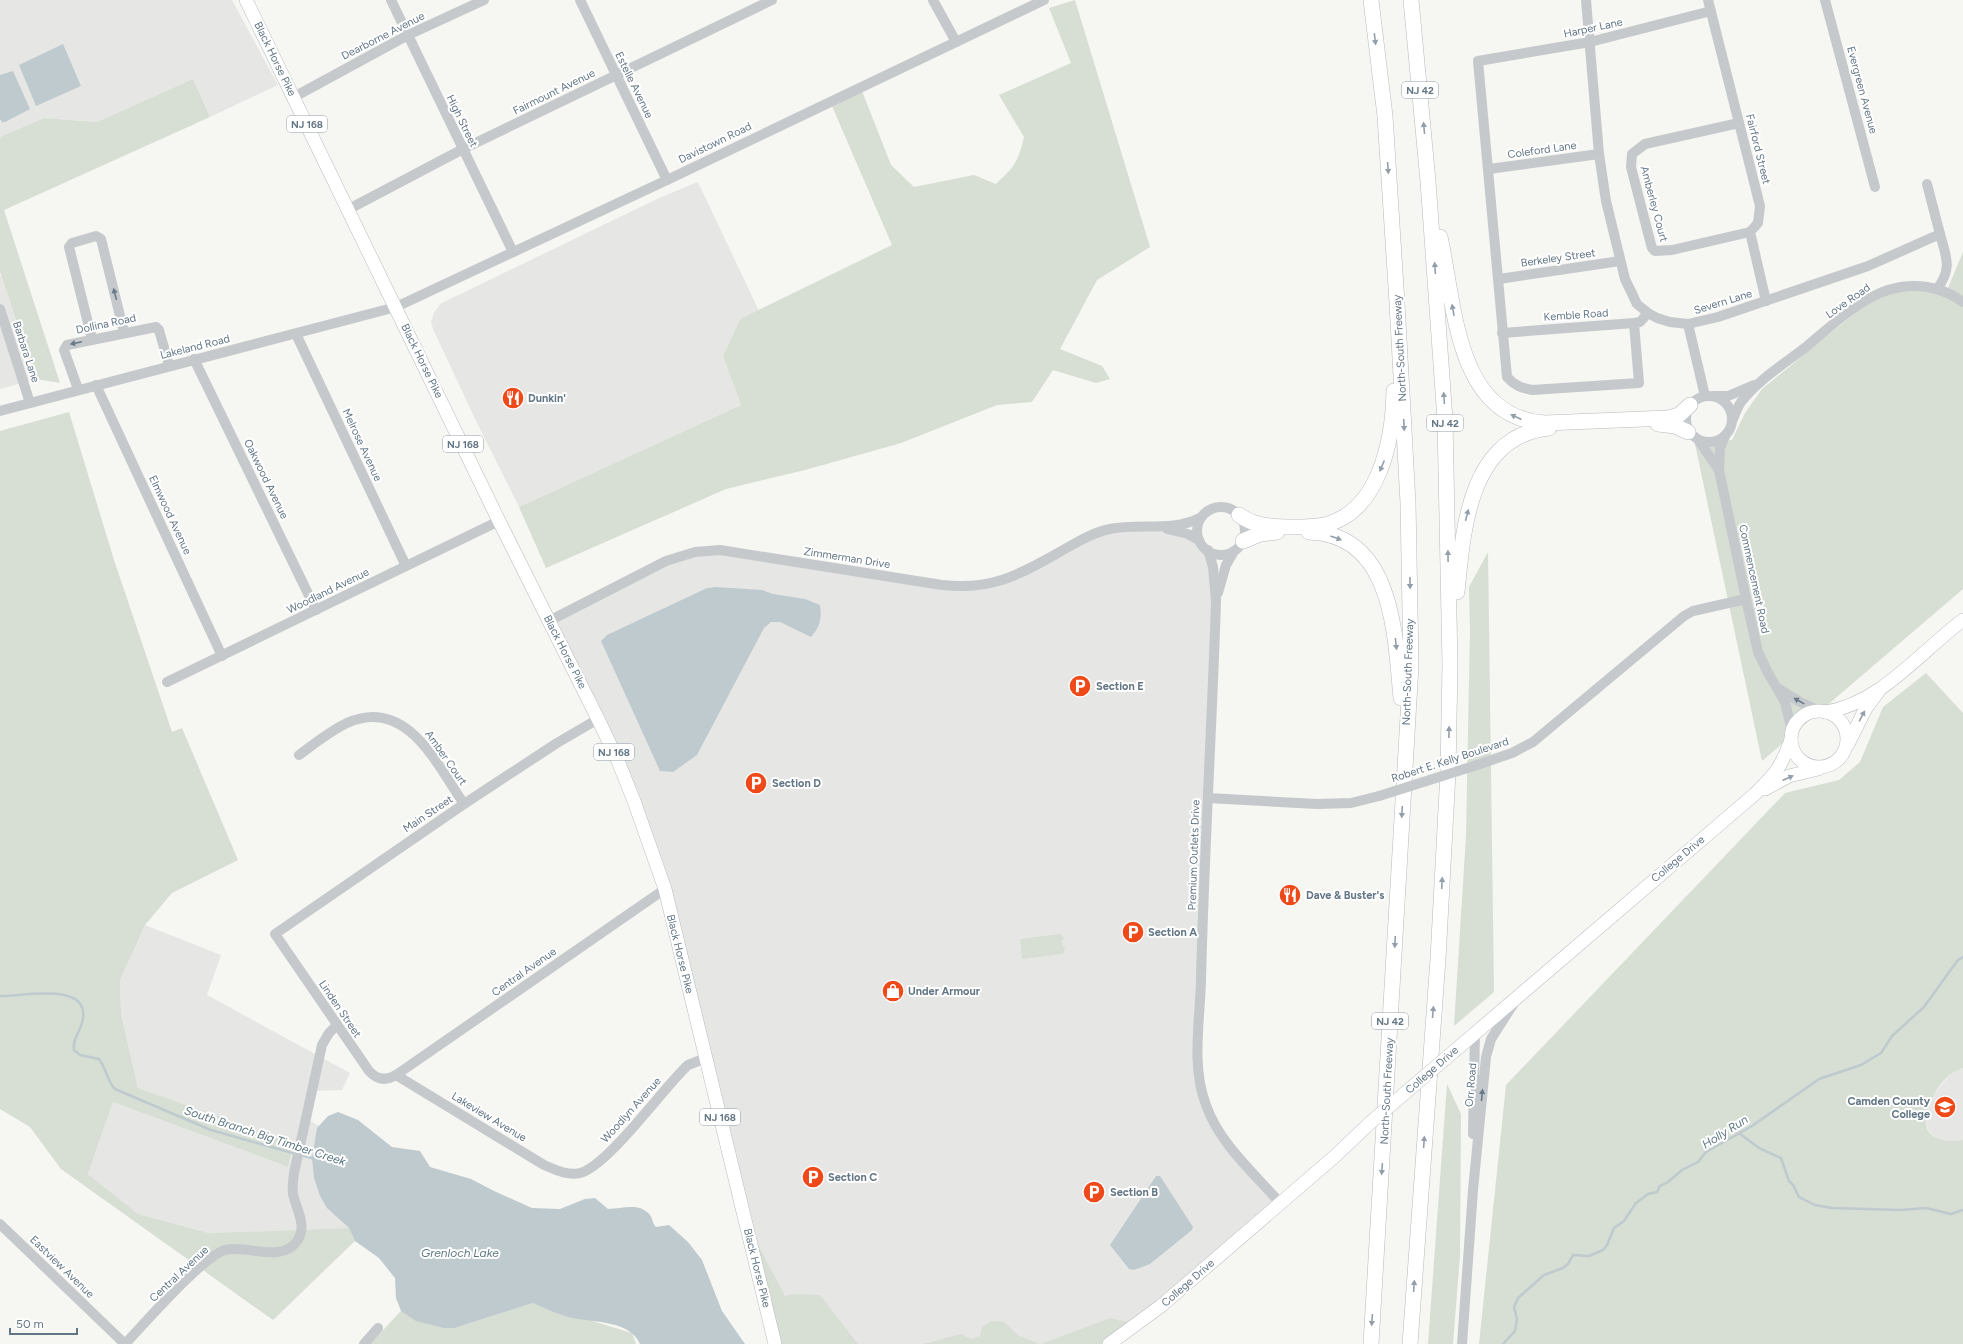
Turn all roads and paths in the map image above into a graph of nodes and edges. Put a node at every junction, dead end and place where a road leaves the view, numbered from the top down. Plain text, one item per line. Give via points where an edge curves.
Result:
1 (246, 0) edge
2 (391, 0) edge
3 (484, 0) edge
4 (580, 0) edge
5 (772, 0) edge
6 (933, 0) edge
7 (1044, 0) edge
8 (1371, 0) edge
9 (1411, 0) edge
10 (1586, 0) edge
11 (1708, 0) edge
12 (1825, 0) edge
13 (1711, 11) junction
14 (408, 35) junction
15 (956, 42) junction
16 (1590, 42) junction
17 (616, 76) junction
18 (294, 97) junction
19 (1739, 123) junction
20 (463, 149) junction
21 (1599, 154) junction
22 (1489, 169) junction
23 (666, 180) junction
24 (1428, 181) junction
25 (1927, 184) dead end
26 (1875, 187) dead end
27 (349, 209) junction
28 (1750, 232) junction
29 (1940, 234) junction
30 (513, 252) junction
31 (1620, 262) junction
32 (1498, 279) junction
33 (1937, 289) junction
34 (1766, 301) junction
35 (1397, 302) junction
36 (1963, 302) edge
37 (396, 307) junction
38 (0, 309) edge
39 (1648, 313) junction
40 (1634, 323) junction
41 (1688, 324) junction
42 (124, 332) junction
43 (1502, 332) junction
44 (296, 334) junction
45 (92, 339) junction
46 (194, 359) junction
47 (169, 365) junction
48 (1761, 382) junction
49 (96, 385) junction
50 (78, 389) junction
51 (1708, 396) junction
52 (30, 403) junction
53 (1690, 405) junction
54 (0, 411) edge
55 (1732, 421) junction
56 (1694, 436) junction
57 (1725, 436) junction
58 (1719, 470) junction
59 (1239, 515) junction
60 (1200, 518) junction
61 (499, 521) junction
62 (1145, 527) junction
63 (1199, 540) junction
64 (1239, 546) junction
65 (1208, 550) junction
66 (406, 566) junction
67 (1746, 599) junction
68 (1216, 601) junction
69 (316, 610) junction
70 (1963, 620) edge
71 (549, 621) junction
72 (222, 656) junction
73 (1450, 665) junction
74 (167, 682) dead end
75 (1779, 689) junction
76 (1880, 689) junction
77 (1823, 711) junction
78 (598, 719) junction
79 (1792, 736) junction
80 (1406, 745) junction
81 (1847, 746) junction
82 (299, 755) dead end
83 (1824, 767) junction
84 (1755, 794) junction
85 (1208, 798) junction
86 (464, 804) junction
87 (664, 889) junction
88 (275, 934) joint
89 (1522, 992) junction
90 (337, 1025) junction
91 (1475, 1033) junction
92 (706, 1058) junction
93 (396, 1075) junction
94 (572, 1174) joint
95 (1473, 1190) junction
96 (1280, 1203) junction
97 (0, 1224) edge
98 (378, 1328) dead end
99 (125, 1344) edge
100 (364, 1344) edge
101 (775, 1344) edge
102 (1109, 1344) edge
103 (1371, 1344) edge
104 (1410, 1344) edge
105 (1462, 1344) edge

1 - 18 main road, Black Horse Pike / NJ 168
2 - 14 street, High Street
3 - 14 street, Dearborne Avenue
4 - 17 street, Estelle Avenue
5 - 17 street, Fairmount Avenue
6 - 15 street
7 - 15 street, Davistown Road
8 -> 35 highway, North-South Freeway / NJ 42 via 1385,116
24 -> 9 highway, NJ 42
10 - 16 street, Severn Lane
11 - 13 street, Fairford Street
12 - 26 street, Evergreen Avenue
13 - 16 street, Harper Lane
13 - 19 street, Fairford Street
14 - 18 street, Dearborne Avenue
14 - 20 street, High Street
15 - 23 street, Davistown Road
16 - 21 street, Severn Lane
16 - 22 street, Harper Lane via 1478,61
17 - 20 street, Fairmount Avenue
17 - 23 street, Estelle Avenue
18 - 27 main road, Black Horse Pike / NJ 168
19 - 28 street, Fairford Street via 1760,206 1758,223
19 - 28 street, Amberley Court via 1645,144 1632,154 1631,167 1652,248 1655,251 1672,250
20 - 27 street, Fairmount Avenue
20 - 30 street, High Street
21 - 22 street, Coleford Lane
21 - 31 street, Severn Lane via 1606,201
22 - 32 street
23 - 30 street, Davistown Road
53 -> 24 highway via 1679,415 1668,418 1546,423 1518,419 1502,410 1485,393 1464,354 1453,313 1443,249
73 -> 24 highway, NJ 42 via 1445,420
25 - 29 street
27 - 37 main road, Black Horse Pike / NJ 168
28 - 34 street
29 - 33 street via 1947,273
29 - 34 street, Severn Lane via 1868,266
30 - 37 street, Davistown Road
31 - 32 street, Berkeley Street
31 - 39 street, Severn Lane via 1631,294 1637,304
32 - 43 street
33 - 36 street, Love Road
33 - 48 street, Love Road via 1914,286 1879,293 1857,306
34 - 41 street, Severn Lane
35 -> 59 highway via 1394,401 1389,442 1384,463 1365,497 1346,515 1324,525 1265,527
35 -> 80 highway, North-South Freeway / NJ 42 via 1408,503 1410,666
37 - 44 street, Lakeland Road
37 - 61 main road, Black Horse Pike / NJ 168
38 - 52 street, Barbara Lane
39 - 40 street via 1640,322
39 - 41 street, Severn Lane via 1664,320
40 - 43 street, Kemble Road
40 - 43 street via 1638,383 1532,390 1522,388 1513,384 1507,377
41 - 51 street
42 - 45 street, Dollina Road
42 -> 45 street via 101,239 96,236 72,243 69,247
42 - 47 street, Dollina Road via 156,327
44 - 46 street, Lakeland Road
44 - 66 street, Melrose Avenue
45 -> 50 street, Dollina Road via 65,347
46 - 47 street, Lakeland Road
46 - 69 street, Oakwood Avenue
47 - 49 street, Lakeland Road
48 - 51 street, Love Road via 1728,396
48 - 55 street, Love Road via 1742,401
49 - 50 street, Lakeland Road
49 - 72 street, Elmwood Avenue
50 - 52 street, Lakeland Road
51 - 53 street via 1695,400
51 - 55 street via 1720,399 1728,406
52 - 54 street, Lakeland Road
53 - 56 street via 1685,419
55 - 57 street
56 - 57 street via 1706,443 1715,442
56 - 58 street, Commencement Road
73 -> 56 highway via 1461,545 1466,522 1478,482 1490,461 1501,449 1523,434 1547,428 1664,424 1675,426
57 - 58 street, Commencement Road via 1720,448
58 - 67 street, Commencement Road
59 - 60 street via 1229,508 1218,507 1207,511
59 - 64 street via 1245,528
60 - 62 street, Zimmerman Drive via 1185,524
60 - 63 street via 1197,532
61 - 66 street, Woodland Avenue
61 - 71 main road, Black Horse Pike / NJ 168
62 - 63 street, Zimmerman Drive via 1180,532
62 - 71 street, Zimmerman Drive via 1129,526 1097,533 1023,572 993,584 959,587 720,550 695,552 666,561
63 - 65 street
64 - 65 street via 1219,555
64 - 68 street, Premium Outlets Drive via 1226,565
64 -> 80 highway via 1269,532 1313,532 1346,542 1365,557 1381,582 1391,613
65 - 68 street, Premium Outlets Drive via 1213,567
66 - 69 street, Woodland Avenue
67 - 75 street, Commencement Road via 1758,652
67 - 85 street, Robert E. Kelly Boulevard, bridge via 1693,611 1684,616 1533,742 1512,753 1351,803 1317,804
68 - 85 street, Premium Outlets Drive
69 - 72 street, Woodland Avenue
70 - 76 main road
71 - 78 main road, Black Horse Pike / NJ 168
72 - 74 street, Woodland Avenue
104 -> 73 highway, NJ 42 via 1438,952 1448,772
77 -> 75 street, Commencement Road via 1800,702
75 - 79 street, Commencement Road via 1785,702
76 - 77 main road via 1842,709
81 -> 76 main road via 1866,708
77 - 79 main road via 1802,717
77 - 81 main road via 1837,717 1843,724 1848,736
78 - 86 street, Main Street
78 - 87 main road, Black Horse Pike / NJ 168 via 634,801
79 - 83 main road via 1793,750 1800,760 1811,766
79 - 84 main road, College Drive via 1780,768
80 -> 103 highway, North-South Freeway / NJ 42
81 - 83 main road via 1838,760
82 - 86 street, Amber Court via 352,721 366,718 393,721 407,727 418,738
84 -> 83 main road, College Drive via 1789,776
84 - 89 main road, College Drive
85 - 96 street, Premium Outlets Drive via 1199,1080 1206,1106 1220,1133
86 - 88 street, Main Street
87 - 92 main road, Black Horse Pike / NJ 168
87 - 93 street, Central Avenue
88 - 90 street, Linden Street
89 - 91 main road, College Drive
95 -> 89 street, Orr Road via 1488,1048 1497,1028
90 - 93 street, Linden Street via 373,1075 381,1079
90 - 99 street, Central Avenue via 322,1045 293,1180 293,1192 302,1226 298,1240 294,1245 273,1252 232,1249 216,1254
91 - 95 street, Orr Road
91 - 96 main road, College Drive, bridge
92 - 94 street, Woodlyn Avenue via 684,1068 596,1164 586,1171
92 - 101 main road, Black Horse Pike / NJ 168
93 - 94 street, Lakeview Avenue via 544,1165 562,1173
95 - 105 street, Orr Road
96 - 102 main road, College Drive via 1161,1306
97 - 99 street, Eastview Avenue
98 - 100 street

